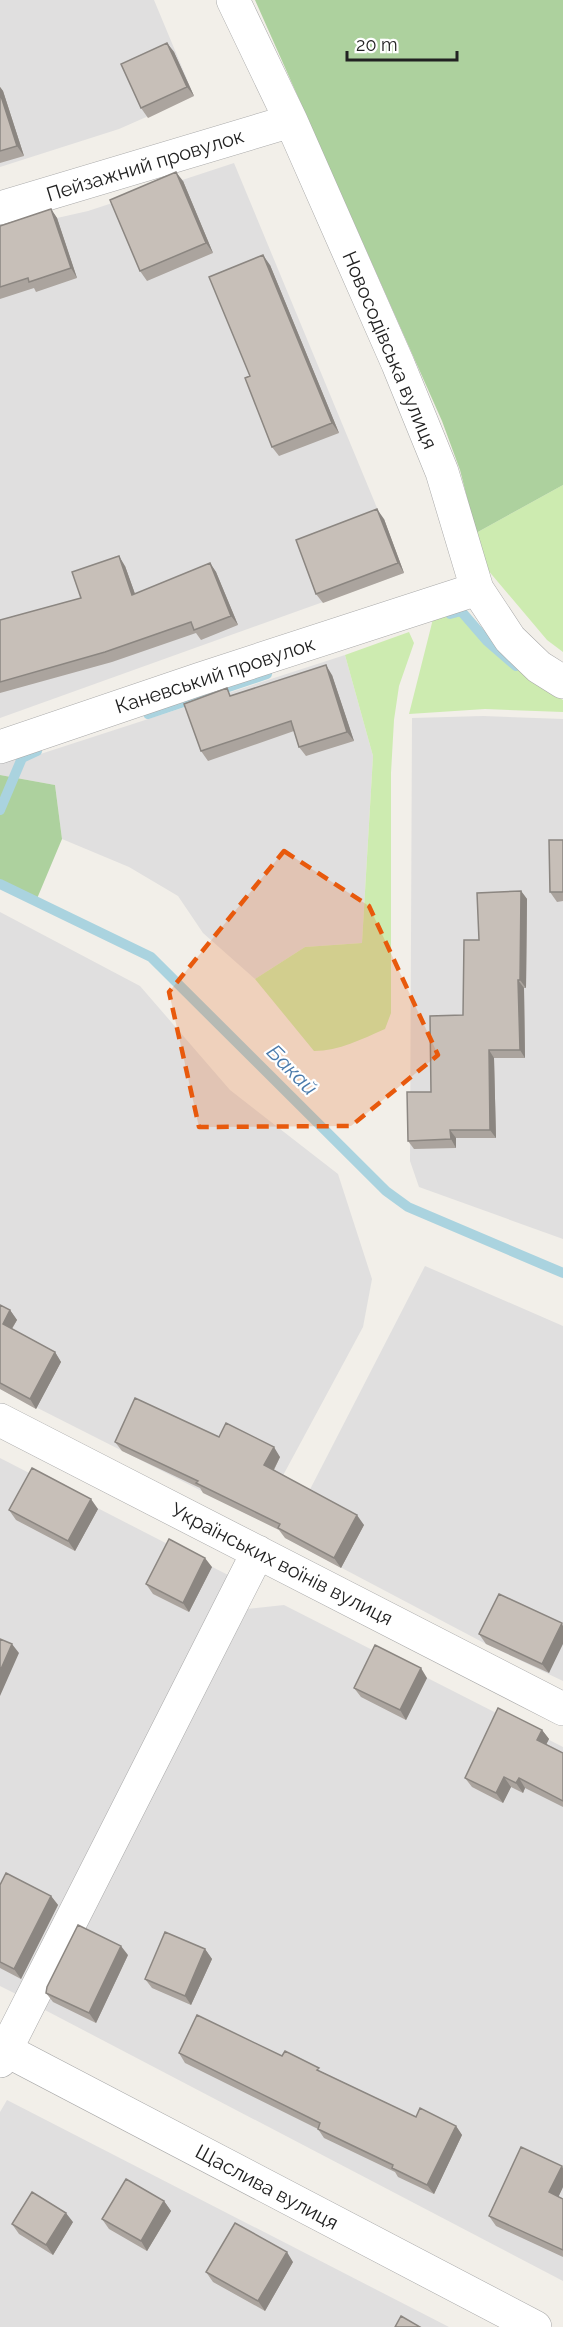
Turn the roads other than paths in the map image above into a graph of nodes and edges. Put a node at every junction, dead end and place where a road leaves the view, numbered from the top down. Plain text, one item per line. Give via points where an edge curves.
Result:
1 (233, 0) edge
2 (291, 121) junction
3 (0, 208) edge
4 (477, 589) junction
5 (563, 682) edge
6 (0, 747) edge
7 (0, 1420) edge
8 (258, 1552) junction
9 (563, 1709) edge
10 (2, 2053) edge
11 (535, 2327) edge

1 - 2 street, Новосодівська вулиця
2 - 3 street, Пейзажний провулок
2 - 4 street, Новосодівська вулиця via 442,472
4 - 5 street, Новосодівська вулиця via 510,639 539,667
4 - 6 street, Каневський провулок
7 - 8 street, Українських воїнів вулиця
8 - 9 street, Українських воїнів вулиця
8 - 10 street
10 - 11 street, Щаслива вулиця

